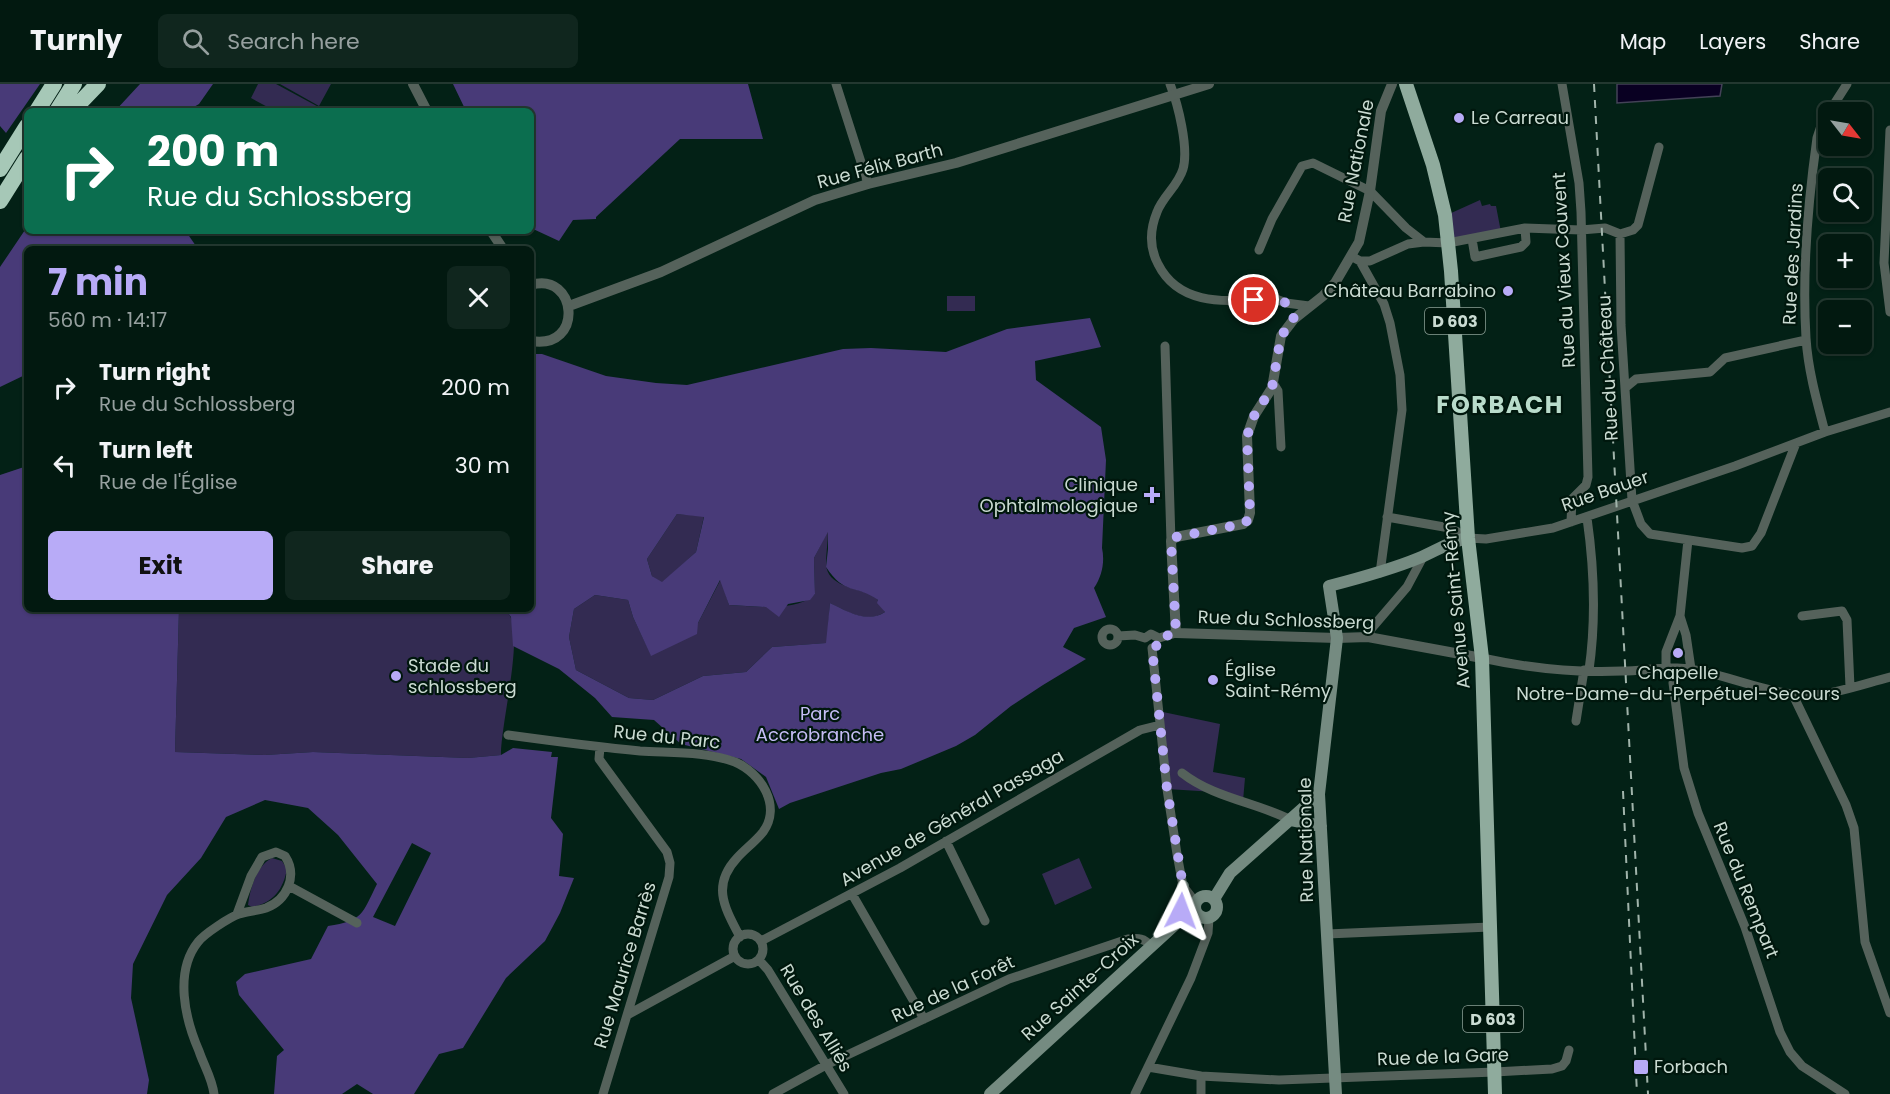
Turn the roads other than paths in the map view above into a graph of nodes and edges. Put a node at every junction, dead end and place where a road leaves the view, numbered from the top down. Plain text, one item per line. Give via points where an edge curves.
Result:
1 (54, 84) edge
2 (74, 84) edge
3 (98, 84) edge
4 (413, 84) edge
5 (837, 84) edge
6 (1170, 84) edge
7 (1209, 84) edge
8 (1394, 84) edge
9 (1406, 84) edge
10 (1562, 84) edge
11 (1847, 84) edge
12 (1175, 96) junction
13 (39, 108) edge
14 (59, 108) edge
15 (75, 108) edge
16 (425, 108) edge
17 (1413, 108) junction
18 (1890, 130) edge
19 (24, 131) edge
20 (1659, 147) dead end
21 (24, 163) edge
22 (0, 169) edge
23 (24, 174) edge
24 (868, 184) junction
25 (1371, 191) junction
26 (0, 201) edge
27 (1525, 228) junction
28 (1581, 230) junction
29 (1620, 234) junction
30 (1887, 236) edge
31 (1472, 238) junction
32 (1424, 242) junction
33 (1448, 243) junction
34 (1259, 250) dead end
35 (1356, 259) junction
36 (534, 285) edge
37 (1286, 303) junction
38 (1312, 305) junction
39 (569, 306) junction
40 (1890, 312) edge
41 (1294, 319) junction
42 (1806, 340) junction
43 (534, 342) edge
44 (1165, 346) dead end
45 (1273, 383) junction
46 (1625, 388) junction
47 (1890, 412) edge
48 (1825, 432) junction
49 (1796, 443) junction
50 (1281, 447) dead end
51 (1632, 500) junction
52 (1387, 517) junction
53 (1587, 518) junction
54 (1571, 522) junction
55 (1468, 538) junction
56 (1688, 540) junction
57 (1171, 541) junction
58 (1423, 557) junction
59 (1380, 573) junction
60 (1329, 586) joint
61 (1680, 616) junction
62 (1802, 616) dead end
63 (1176, 633) junction
64 (1118, 636) dead end
65 (1368, 637) junction
66 (1145, 638) junction
67 (1159, 638) junction
68 (1337, 638) junction
69 (1152, 648) junction
70 (1482, 658) junction
71 (1671, 668) junction
72 (1691, 669) junction
73 (1586, 670) junction
74 (1890, 677) edge
75 (1850, 687) junction
76 (1793, 695) junction
77 (1576, 721) dead end
78 (1160, 725) junction
79 (508, 735) dead end
80 (600, 747) junction
81 (1182, 772) dead end
82 (1319, 794) junction
83 (1291, 820) junction
84 (1321, 826) junction
85 (946, 841) junction
86 (289, 886) junction
87 (1183, 886) junction
88 (852, 894) junction
89 (1214, 899) junction
90 (1196, 907) junction
91 (237, 914) junction
92 (1209, 918) junction
93 (1180, 920) junction
94 (985, 921) dead end
95 (357, 923) dead end
96 (1490, 927) junction
97 (1327, 934) junction
98 (740, 937) junction
99 (761, 941) junction
100 (1151, 946) junction
101 (735, 956) junction
102 (759, 960) junction
103 (1890, 1013) edge
104 (629, 1014) junction
105 (924, 1019) junction
106 (1569, 1050) dead end
107 (826, 1065) junction
108 (1148, 1067) junction
109 (1495, 1072) junction
110 (1201, 1076) junction
111 (1335, 1078) junction
112 (214, 1094) edge
113 (603, 1094) edge
114 (773, 1094) edge
115 (844, 1094) edge
116 (990, 1094) edge
117 (1135, 1094) edge
118 (1202, 1094) edge
119 (1336, 1094) edge
120 (1495, 1094) edge
121 (1845, 1094) edge

1 - 13 highway
2 - 14 highway
3 - 15 highway
4 - 16 street
5 - 24 street
6 - 12 street
7 - 12 street, Rue Félix Barth
8 - 17 main road, Avenue Saint-Rémy / D 603
8 - 25 street, Rue Nationale via 1381,111
9 - 17 main road, Avenue Saint-Rémy / D 603
10 - 28 street, Rue du Vieux Couvent via 1579,183
11 - 42 street, Rue des Jardins via 1822,123 1818,138 1806,263
12 - 24 street, Rue Félix Barth via 956,163
12 - 37 street via 1185,151 1184,168 1157,211 1151,234 1153,254 1160,268 1174,286 1198,298 1276,299
17 - 33 main road, Avenue Saint-Rémy / D 603 via 1445,215
18 - 30 street
19 - 22 highway
20 - 29 street via 1638,225
21 - 26 highway
23 - 26 highway
24 - 39 street, Rue Félix Barth via 814,200 661,272
25 - 32 street
25 - 34 street via 1313,163 1302,166
25 - 35 street, Rue Nationale
27 - 28 street
27 - 31 street
27 - 31 street via 1526,242 1521,247 1475,257
28 - 29 street via 1605,228
28 - 54 street, Rue du Vieux Couvent via 1588,477 1586,485 1572,499
29 - 46 street, Rue du Château
30 - 40 street via 1886,289
31 - 33 street
32 - 33 street
32 - 35 street via 1408,244 1370,261
33 - 55 main road, Avenue Saint-Rémy / D 603
35 - 38 street, Rue Nationale
35 - 52 street via 1384,304 1400,375 1402,410
36 - 39 street via 546,283 557,288
37 - 38 street
37 - 41 street
38 - 41 street, Rue Nationale
39 - 43 street via 563,332 555,339
41 - 45 street, Rue Nationale via 1281,336
42 - 46 street via 1725,358 1710,372 1636,378
42 - 48 street, Rue des Jardins
44 - 57 street
45 - 50 street via 1278,391
45 - 57 street via 1247,436 1248,520
46 - 51 street, Rue du Château
47 - 48 street, Rue Bauer
48 - 49 street, Rue Bauer
49 - 51 street, Rue Bauer
49 - 56 street via 1761,533 1752,546
51 - 53 street, Rue Bauer
51 - 56 street, Rue du Château via 1647,532
52 - 55 street via 1444,527
52 - 59 street
53 - 54 street, Rue Bauer
53 - 73 street via 1592,582 1591,655
54 - 55 street, Rue Bauer via 1486,539
55 - 58 main road, Rue Bauer
55 - 70 main road, Avenue Saint-Rémy / D 603
56 - 61 street
57 - 63 street
58 - 59 main road, Rue Bauer
58 - 65 street via 1407,587
59 - 60 main road, Rue Bauer
60 - 68 main road, Rue Nationale
61 - 71 street, Rue du Rempart via 1666,652
61 - 72 street
62 - 75 street via 1842,611 1847,620
63 - 67 street, Rue du Schlossberg
63 - 68 street, Rue du Schlossberg
64 - 66 street, Rue du Schlossberg
65 - 68 street, Rue du Schlossberg
65 - 70 street, Rue du Schlossberg
66 - 67 street, Rue du Schlossberg via 1151,634
66 - 69 street via 1145,645
67 - 69 street via 1158,645
68 - 82 main road, Rue Nationale
69 - 78 street
70 - 73 street
70 - 96 main road, Avenue Saint-Rémy / D 603
71 - 72 street
71 - 73 street
71 - 121 street, Rue du Rempart via 1684,768 1698,813 1749,937 1780,1032 1802,1065
72 - 76 street
73 - 77 street
74 - 75 street
75 - 76 street
76 - 103 street via 1854,828 1864,942
78 - 85 street, Avenue de Général Passaga via 1140,730
78 - 87 street
79 - 80 street, Rue du Parc
80 - 98 street, Rue du Parc via 706,756 733,761 757,776 770,800 765,830 733,863 722,888 724,904
80 - 104 street, Rue Maurice Barrès via 599,759 667,852 670,863
81 - 83 street via 1215,792
82 - 83 main road
82 - 84 main road, Rue Nationale
83 - 84 main road
83 - 89 main road via 1230,873
84 - 97 main road, Rue Nationale
85 - 88 street, Avenue de Général Passaga
85 - 94 street
86 - 91 street via 283,896 265,909
86 - 91 street via 291,870 285,856 276,852 262,856 250,876
86 - 95 street
87 - 90 street
87 - 93 main road
88 - 99 street, Avenue de Général Passaga
88 - 105 street
89 - 90 main road via 1203,896
89 - 92 main road via 1218,908
90 - 92 main road via 1201,917
90 - 93 main road, Rue Sainte-Croix
91 - 112 street via 198,941 185,969 192,1033
92 - 108 street via 1196,967
93 - 100 main road, Rue Sainte-Croix
96 - 97 street
96 - 109 main road, Avenue Saint-Rémy / D 603
97 - 111 main road, Rue Nationale
98 - 99 street via 752,934
98 - 101 street via 734,945
99 - 102 street via 763,951
100 - 105 street, Rue de la Forêt via 1146,940 1128,939 1009,980
100 - 116 main road, Rue Sainte-Croix
101 - 102 street via 748,964
101 - 104 street
102 - 107 street, Rue des Alliés
104 - 113 street, Rue Maurice Barrès
105 - 107 street, Rue de la Forêt
106 - 109 street, Rue de la Gare via 1562,1066 1552,1069
107 - 114 street, Rue de la Forêt
107 - 115 street, Rue des Alliés
108 - 110 street, Rue de la Gare
108 - 117 street
109 - 111 street, Rue de la Gare
109 - 120 main road, Avenue Saint-Rémy / D 603
110 - 111 street, Rue de la Gare
110 - 118 street
111 - 119 main road, Rue Nationale

